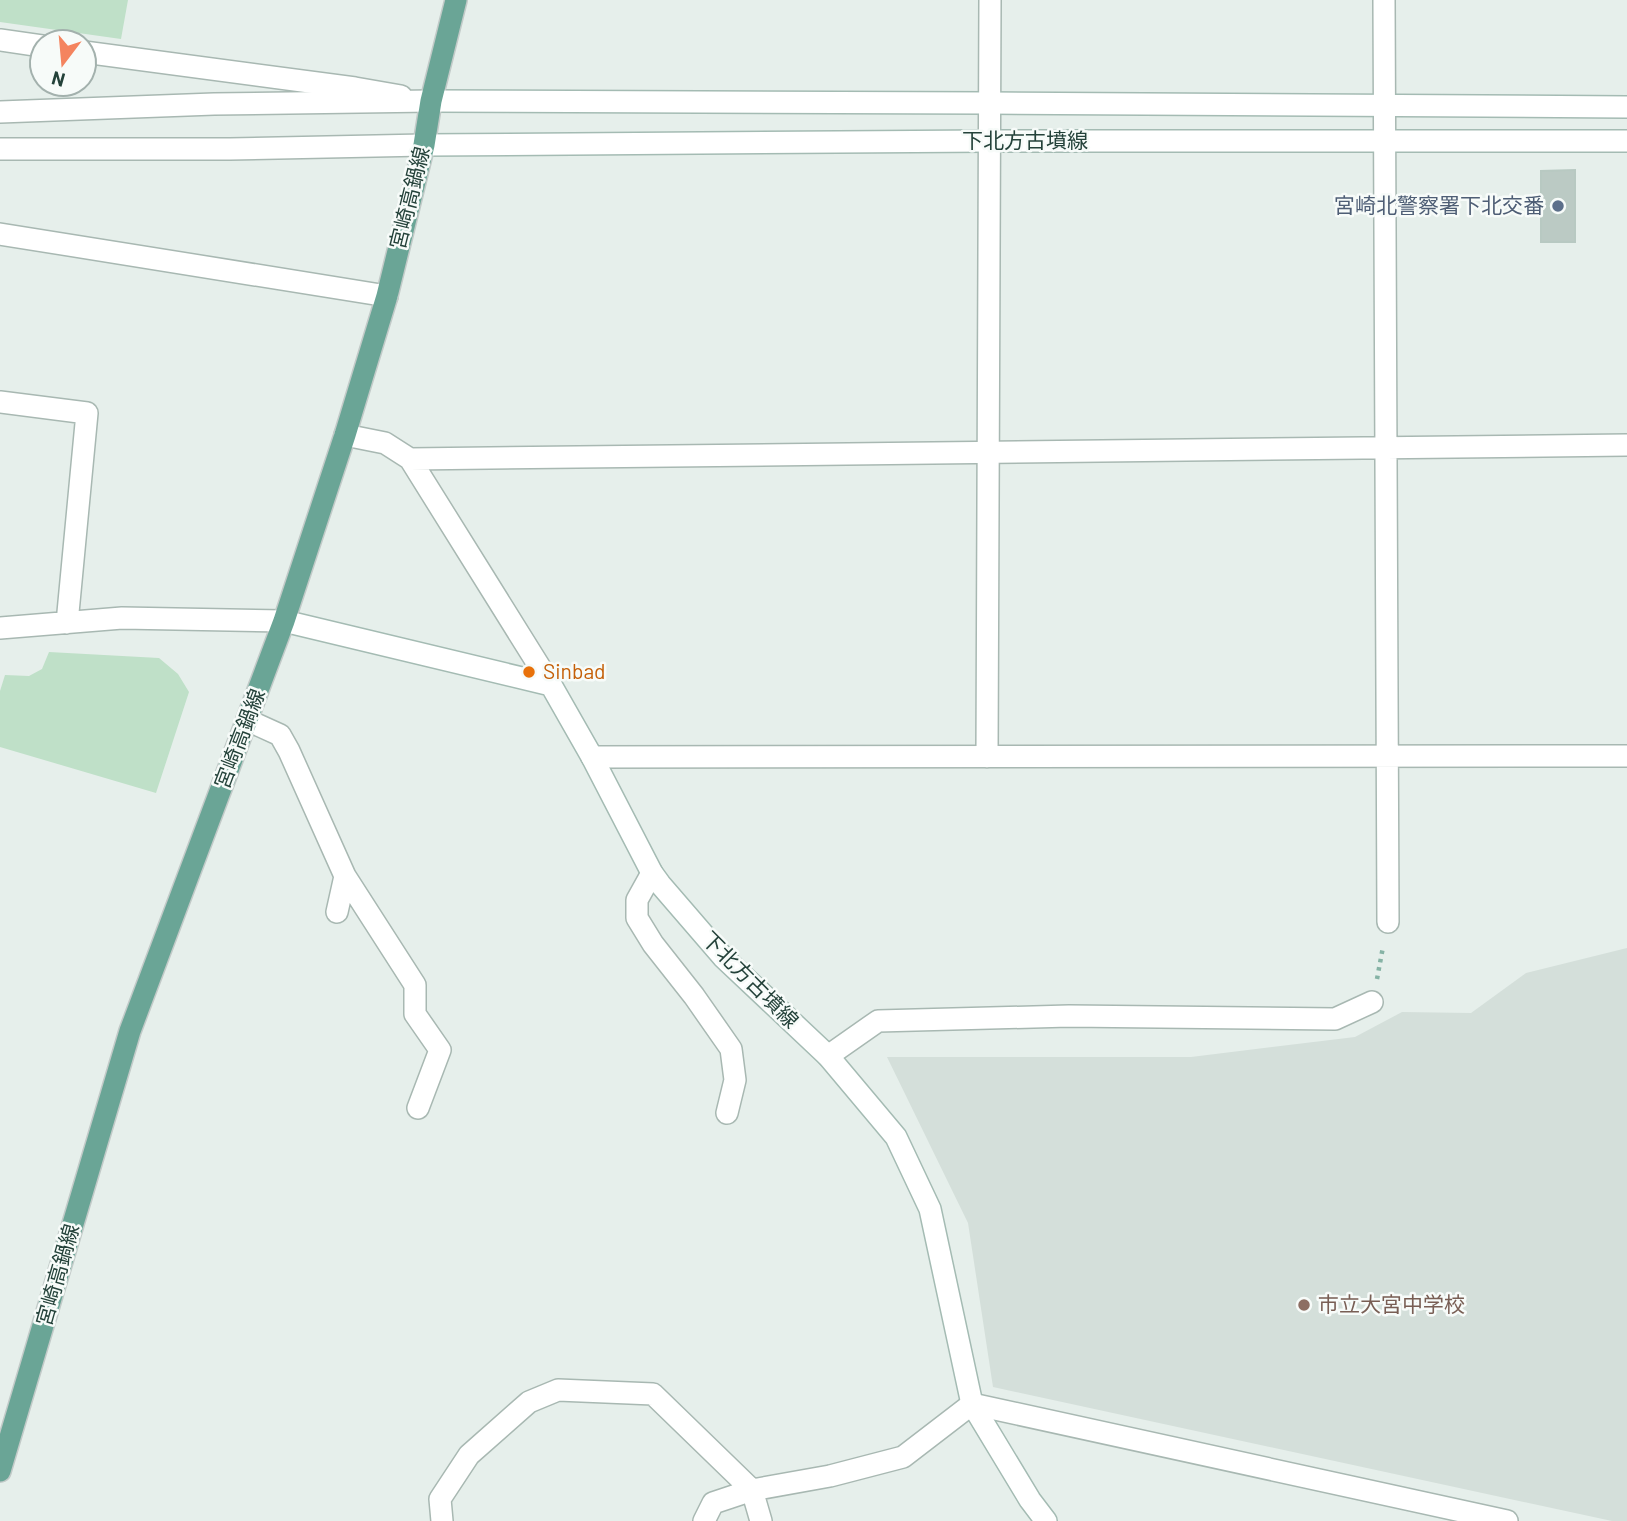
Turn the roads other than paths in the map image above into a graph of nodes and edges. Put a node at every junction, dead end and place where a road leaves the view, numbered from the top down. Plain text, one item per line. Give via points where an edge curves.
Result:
1 (456, 0) edge
2 (990, 0) edge
3 (1384, 0) edge
4 (0, 40) edge
5 (28, 44) edge
6 (98, 54) edge
7 (431, 102) junction
8 (989, 103) junction
9 (1384, 106) junction
10 (1627, 107) edge
11 (0, 112) edge
12 (989, 141) junction
13 (1385, 141) junction
14 (1627, 141) edge
15 (424, 145) junction
16 (0, 149) edge
17 (0, 234) edge
18 (387, 296) junction
19 (0, 402) edge
20 (345, 435) junction
21 (1627, 445) edge
22 (1386, 448) junction
23 (989, 452) junction
24 (410, 459) junction
25 (284, 621) junction
26 (67, 623) junction
27 (0, 628) edge
28 (551, 685) junction
29 (247, 720) junction
30 (1627, 756) edge
31 (592, 757) junction
32 (987, 757) junction
33 (1388, 757) junction
34 (652, 873) junction
35 (345, 876) junction
36 (337, 912) dead end
37 (1388, 922) road end
38 (1373, 1002) road end
39 (828, 1056) junction
40 (418, 1108) dead end
41 (727, 1114) dead end
42 (972, 1404) junction
43 (0, 1471) edge
44 (751, 1490) junction
45 (442, 1521) edge
46 (704, 1521) edge
47 (761, 1521) edge
48 (1046, 1521) edge
49 (1507, 1521) edge

1 - 7 main road, 宮崎高鍋線
2 - 8 street
3 - 9 street
4 - 5 street
6 - 7 street
7 - 8 street, 下北方古墳線
7 - 11 street
7 - 15 main road, 宮崎高鍋線
8 - 9 street, 下北方古墳線
8 - 12 street
9 - 10 street, 下北方古墳線
9 - 13 street
12 - 13 street, 下北方古墳線
12 - 15 street, 下北方古墳線
12 - 23 street
13 - 14 street, 下北方古墳線
13 - 22 street
15 - 16 street, 下北方古墳線
15 - 18 main road, 宮崎高鍋線
17 - 18 street
18 - 20 main road, 宮崎高鍋線
19 - 26 street via 87,413
20 - 24 street via 385,443
20 - 25 main road, 宮崎高鍋線
21 - 22 street
22 - 23 street
22 - 33 street
23 - 24 street
23 - 32 street
24 - 28 street, 下北方古墳線
25 - 26 street via 122,618
25 - 28 street
25 - 29 main road, 宮崎高鍋線
26 - 27 street
28 - 31 street, 下北方古墳線
29 - 35 street via 280,735
29 - 43 main road, 宮崎高鍋線 via 130,1031
30 - 33 street
31 - 32 street
31 - 34 street, 下北方古墳線
32 - 33 street
33 - 37 street
34 - 39 street, 下北方古墳線 via 723,957
34 - 41 street via 637,900 637,918 730,1049 735,1080
35 - 36 street
35 - 40 street via 415,985 415,1014 440,1050
38 - 39 street via 1335,1019 1069,1016 878,1021
39 - 42 street, 下北方古墳線 via 896,1137 930,1209
42 - 44 street via 903,1457
42 - 48 street, 下北方古墳線
42 - 49 street
44 - 45 street via 653,1394 558,1390 529,1402 469,1455 440,1499
44 - 46 street via 713,1503
44 - 47 street

